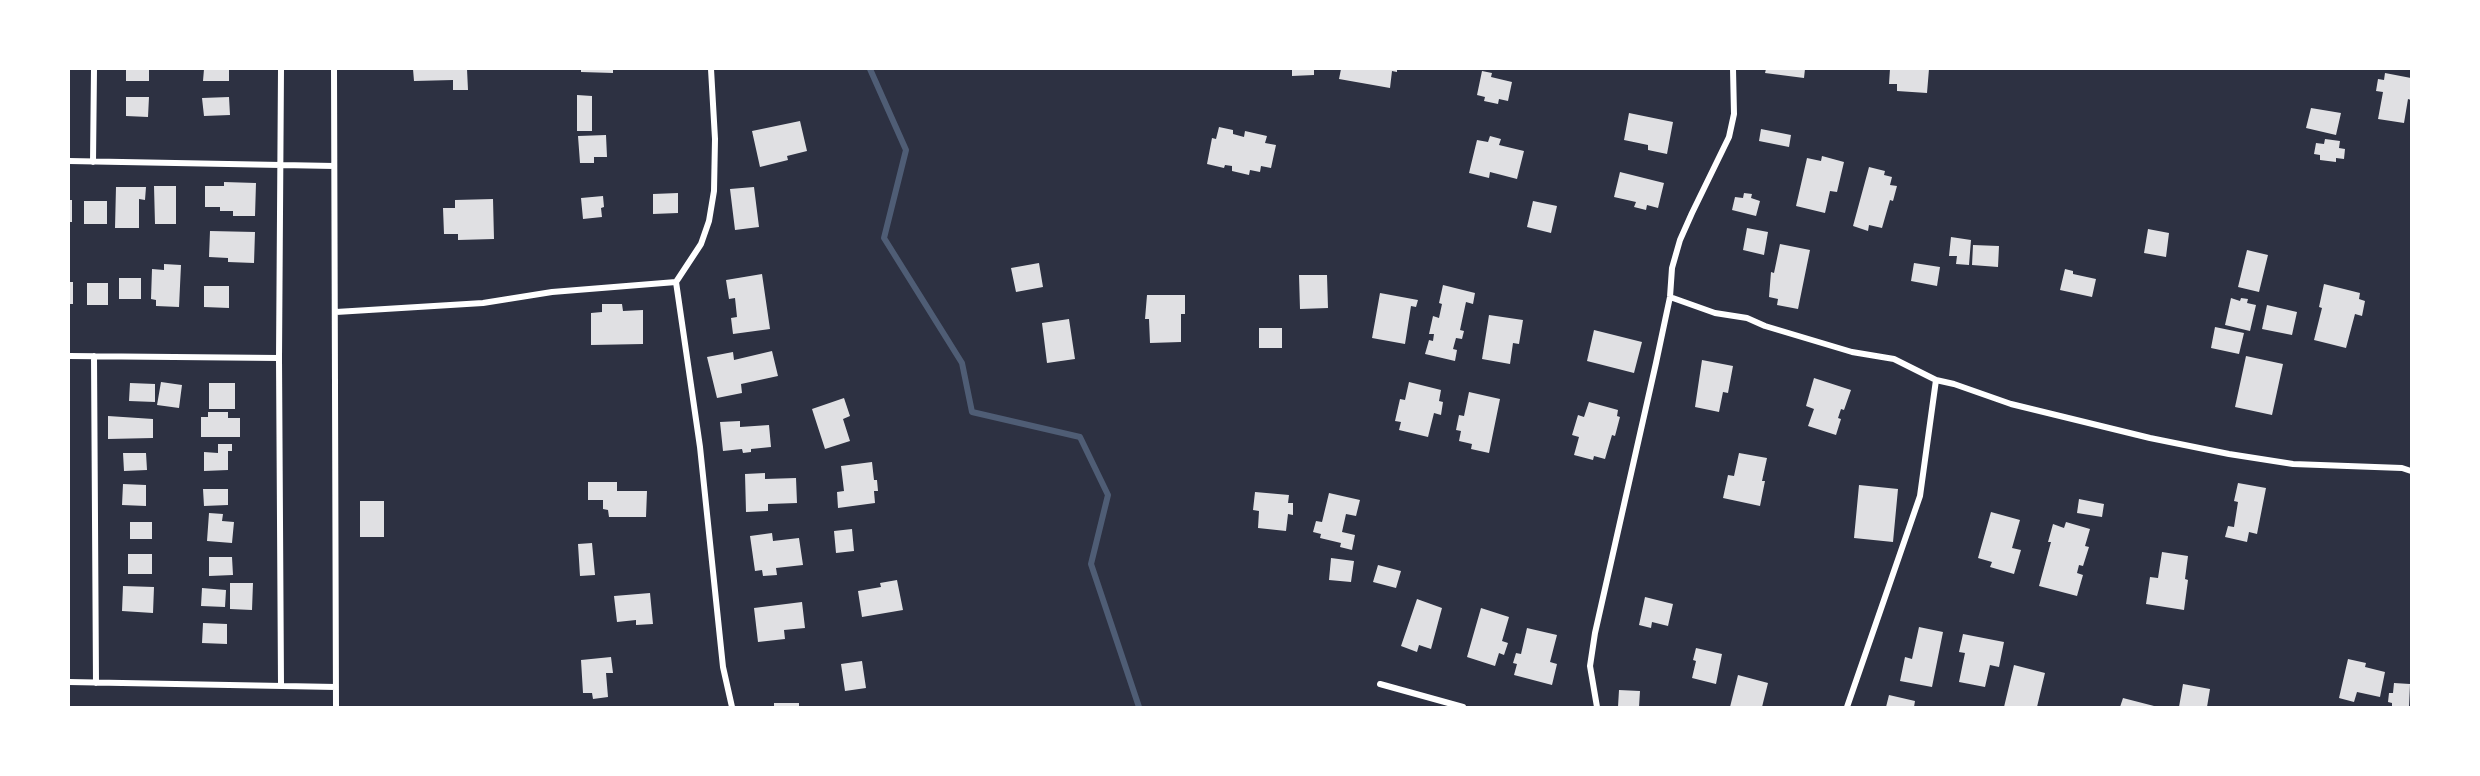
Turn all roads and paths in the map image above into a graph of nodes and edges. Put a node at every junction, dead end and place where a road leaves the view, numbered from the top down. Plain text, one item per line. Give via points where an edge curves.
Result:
1 (94, 69) edge
2 (281, 69) edge
3 (334, 69) edge
4 (711, 69) edge
5 (1733, 69) edge
6 (69, 161) edge
7 (93, 162) junction
8 (281, 165) junction
9 (334, 166) junction
10 (676, 282) junction
11 (1670, 297) junction
12 (336, 312) junction
13 (69, 356) edge
14 (94, 356) junction
15 (279, 358) junction
16 (1936, 380) junction
17 (2411, 471) edge
18 (69, 682) edge
19 (96, 683) junction
20 (1380, 684) dead end
21 (281, 685) junction
22 (336, 687) junction
23 (336, 707) edge
24 (732, 707) edge
25 (1463, 707) edge
26 (1597, 707) edge
27 (1847, 707) edge

1 - 7 street
2 - 8 street
3 - 9 street
4 - 10 street via 715,139 712,201 701,244
5 - 11 street via 1734,114 1729,137 1680,240 1672,268
6 - 7 street
7 - 8 street
8 - 9 street
8 - 15 street
9 - 12 street
10 - 12 street via 552,292 483,303
10 - 24 street via 700,447 723,667
11 - 16 street via 1852,352 1894,359
11 - 26 street via 1595,633 1590,666
12 - 22 street
13 - 14 street
14 - 15 street
14 - 19 street
15 - 21 street
16 - 17 street via 2036,411 2229,454 2293,464
16 - 27 street via 1920,496
18 - 19 street
19 - 21 street
20 - 25 street
21 - 22 street
22 - 23 street

